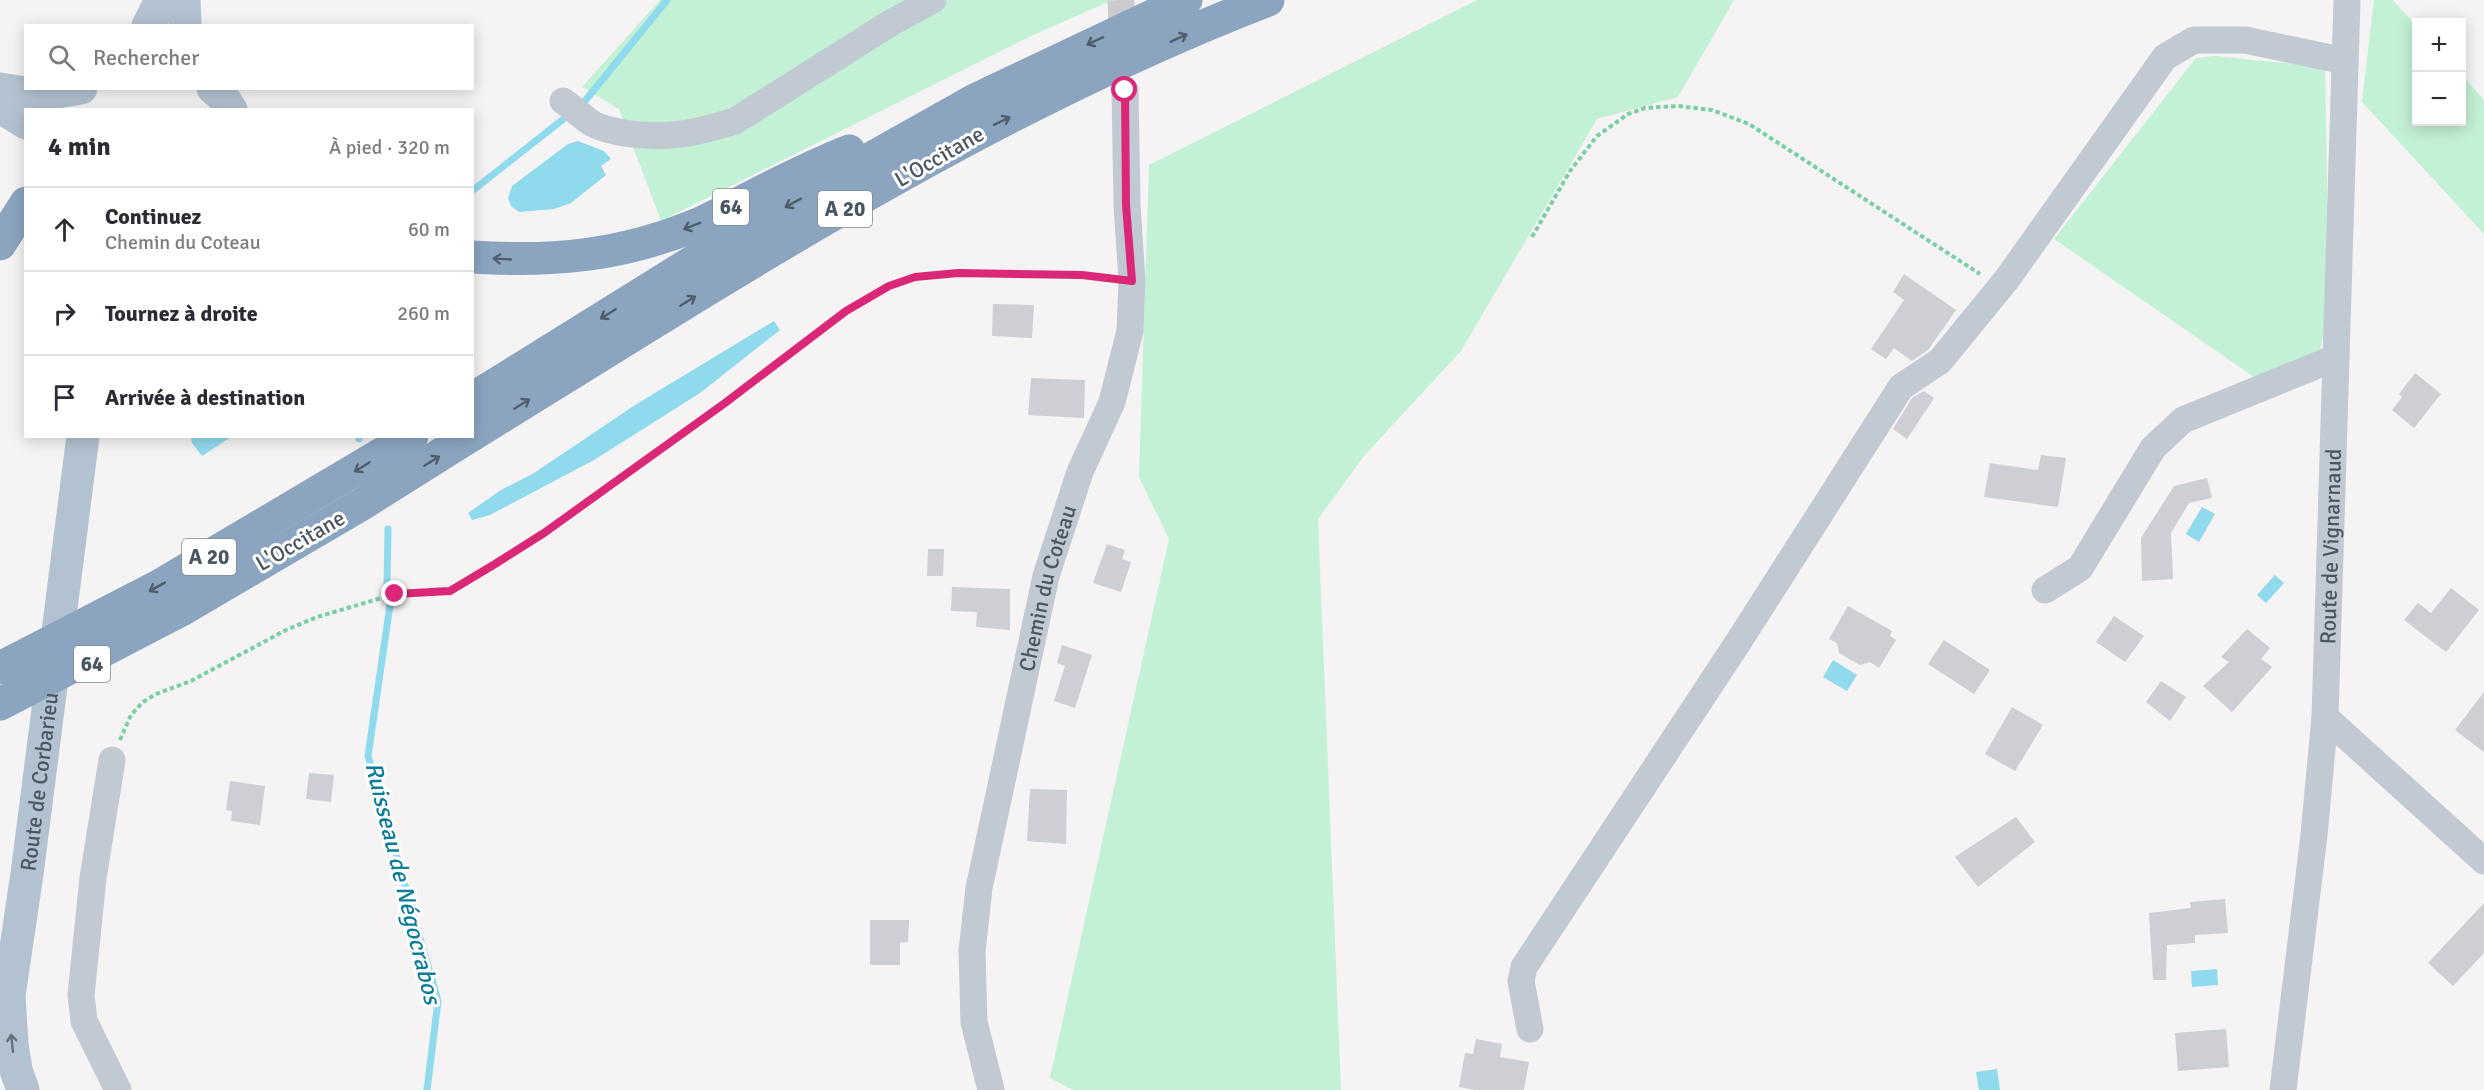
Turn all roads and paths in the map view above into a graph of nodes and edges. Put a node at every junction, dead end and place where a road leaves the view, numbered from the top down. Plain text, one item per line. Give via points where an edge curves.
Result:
1 (161, 0) edge
2 (184, 0) edge
3 (933, 0) edge
4 (1186, 0) edge
5 (1268, 0) edge
6 (2347, 0) edge
7 (149, 24) edge
8 (185, 24) edge
9 (2345, 61) junction
10 (0, 89) edge
11 (70, 90) edge
12 (82, 90) edge
13 (215, 90) edge
14 (1125, 90) dead end
15 (563, 100) dead end
16 (975, 100) junction
17 (0, 107) edge
18 (68, 108) edge
19 (230, 108) edge
20 (24, 122) edge
21 (24, 206) edge
22 (1532, 237) dead end
23 (0, 244) edge
24 (474, 257) edge
25 (1132, 281) junction
26 (2001, 288) junction
27 (2335, 358) junction
28 (474, 398) edge
29 (474, 434) edge
30 (83, 438) edge
31 (100, 438) edge
32 (409, 438) edge
33 (468, 438) edge
34 (68, 568) junction
35 (2045, 590) dead end
36 (183, 609) junction
37 (0, 668) edge
38 (0, 704) edge
39 (2325, 717) junction
40 (0, 720) edge
41 (112, 760) joint
42 (2484, 861) edge
43 (6, 983) edge
44 (1530, 1029) dead end
45 (0, 1077) edge
46 (22, 1090) edge
47 (118, 1090) edge
48 (991, 1090) edge
49 (2283, 1090) edge

1 - 7 main road
2 - 8 main road
3 - 15 street via 735,121 706,130 650,137 610,130 594,125
4 -> 16 highway, L'Occitane / A 20
29 -> 5 highway, L'Occitane / A 20 via 762,256 993,125 1112,67
6 - 9 street, Route de Vignarnaud
9 - 26 street via 2245,40 2194,39 2165,57
9 - 27 street, Route de Vignarnaud
10 - 11 main road via 39,95
12 - 18 main road
13 - 19 main road
14 - 25 street, Chemin du Coteau via 1126,205
16 -> 24 highway, 64 via 808,168 698,224 641,245 581,256 528,260
16 -> 28 highway, L'Occitane / A 20 via 747,228
17 - 20 main road
21 - 23 highway
22 - 26 path via 1570,171 1597,136 1628,114 1645,108 1678,106 1713,110 1749,124
25 - 41 path via 1082,275 958,273 915,277 889,286 846,311 544,533 450,591 395,594 317,617 191,681 156,694 131,715
25 - 48 street, Chemin du Coteau via 1130,331 1112,402 1080,472 1046,576 979,888 972,951 975,1022
26 - 44 street via 1940,361 1901,387 1533,952 1521,981
27 - 35 street via 2183,420 2153,448 2080,568
27 - 39 street, Route de Vignarnaud
30 - 34 main road, Route de Corbarieu
31 - 34 main road, Route de Corbarieu
32 -> 37 highway, L'Occitane / A 20 via 159,586
36 -> 33 highway, L'Occitane / A 20
34 - 43 main road, Route de Corbarieu
36 - 38 highway, L'Occitane / A 20
36 - 40 highway, 64
39 - 42 street
39 - 49 street, Route de Vignarnaud
41 - 47 street via 93,878 81,1013
46 -> 43 main road, Route de Corbarieu via 12,1044
45 - 46 main road

